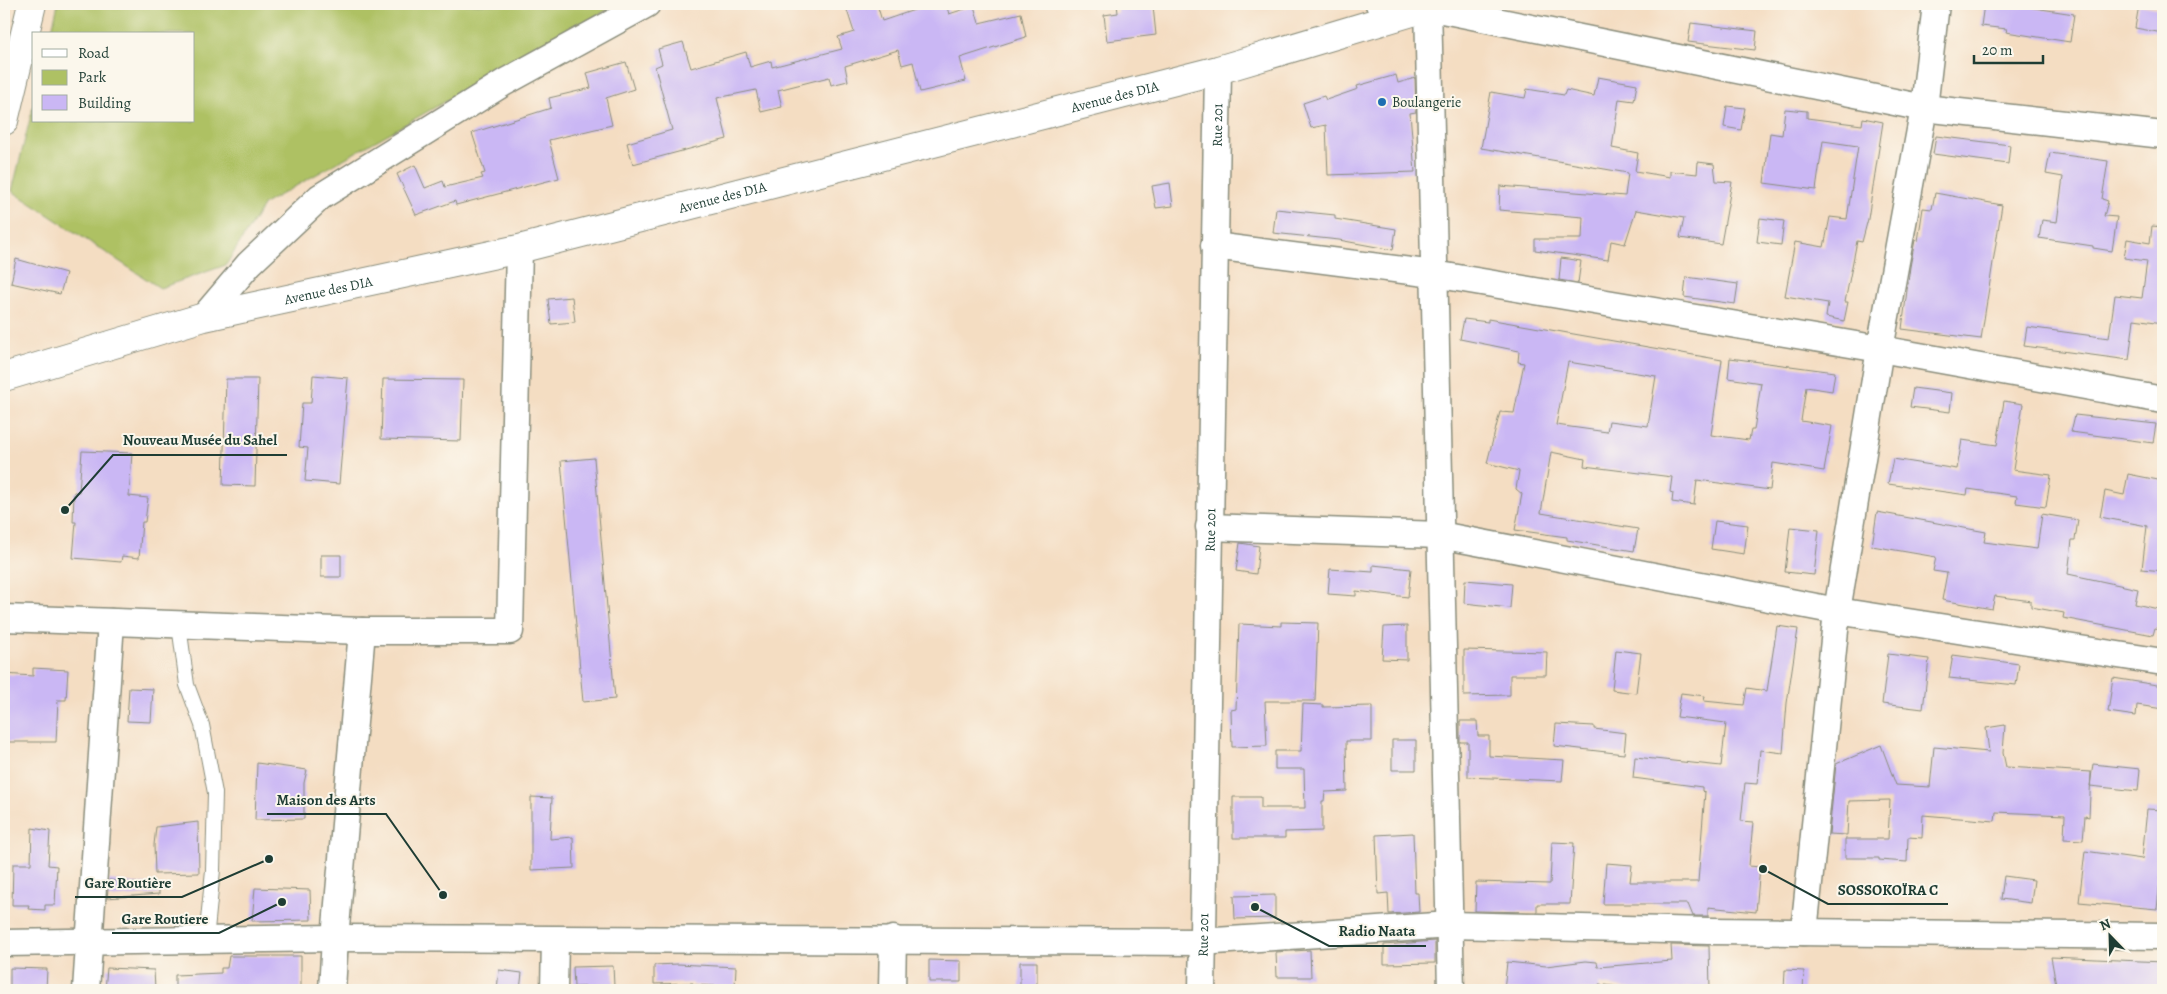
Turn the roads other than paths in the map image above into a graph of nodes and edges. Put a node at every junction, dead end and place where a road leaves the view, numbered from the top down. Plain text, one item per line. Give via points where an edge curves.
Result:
1 (32, 4) edge
2 (647, 4) edge
3 (1378, 4) edge
4 (1936, 4) edge
5 (1432, 5) edge
6 (1218, 70) junction
7 (1924, 108) junction
8 (4, 120) edge
9 (2163, 135) edge
10 (1214, 246) junction
11 (519, 249) junction
12 (1434, 274) junction
13 (204, 317) junction
14 (1880, 348) junction
15 (4, 377) edge
16 (2163, 400) edge
17 (1209, 527) junction
18 (1440, 535) junction
19 (1837, 611) junction
20 (4, 618) edge
21 (111, 622) junction
22 (179, 625) junction
23 (362, 631) junction
24 (2163, 662) edge
25 (1450, 925) junction
26 (1804, 932) junction
27 (2163, 936) edge
28 (335, 938) junction
29 (893, 939) junction
30 (206, 940) junction
31 (555, 940) junction
32 (90, 942) junction
33 (1201, 942) junction
34 (4, 943) edge
35 (86, 990) edge
36 (332, 990) edge
37 (554, 990) edge
38 (892, 990) edge
39 (1202, 990) edge
40 (1451, 990) edge

1 - 8 street
2 - 13 street via 505,82 320,197 249,264
3 - 5 street
4 - 7 street
5 - 6 street, Avenue des DIA
5 - 7 street
5 - 12 street
6 - 10 street, Rue 201
6 - 11 street, Avenue des DIA
7 - 9 street
7 - 14 street
10 - 12 street
10 - 17 street, Rue 201
11 - 13 street, Avenue des DIA
11 - 23 street via 510,631
12 - 14 street
12 - 18 street
13 - 15 street, Avenue des DIA
14 - 16 street
14 - 19 street
17 - 18 street
17 - 33 street, Rue 201
18 - 19 street
18 - 25 street
19 - 24 street
19 - 26 street
20 - 21 street
21 - 22 street
21 - 32 street
22 - 23 street
22 - 30 lane via 187,685 202,725 215,793 213,870
23 - 28 street
25 - 26 street
25 - 33 street
25 - 40 street
26 - 27 street
28 - 30 street
28 - 31 street
28 - 36 street
29 - 31 street
29 - 33 street
29 - 38 street
30 - 32 street
31 - 37 street
32 - 34 street
32 - 35 street
33 - 39 street, Rue 201

